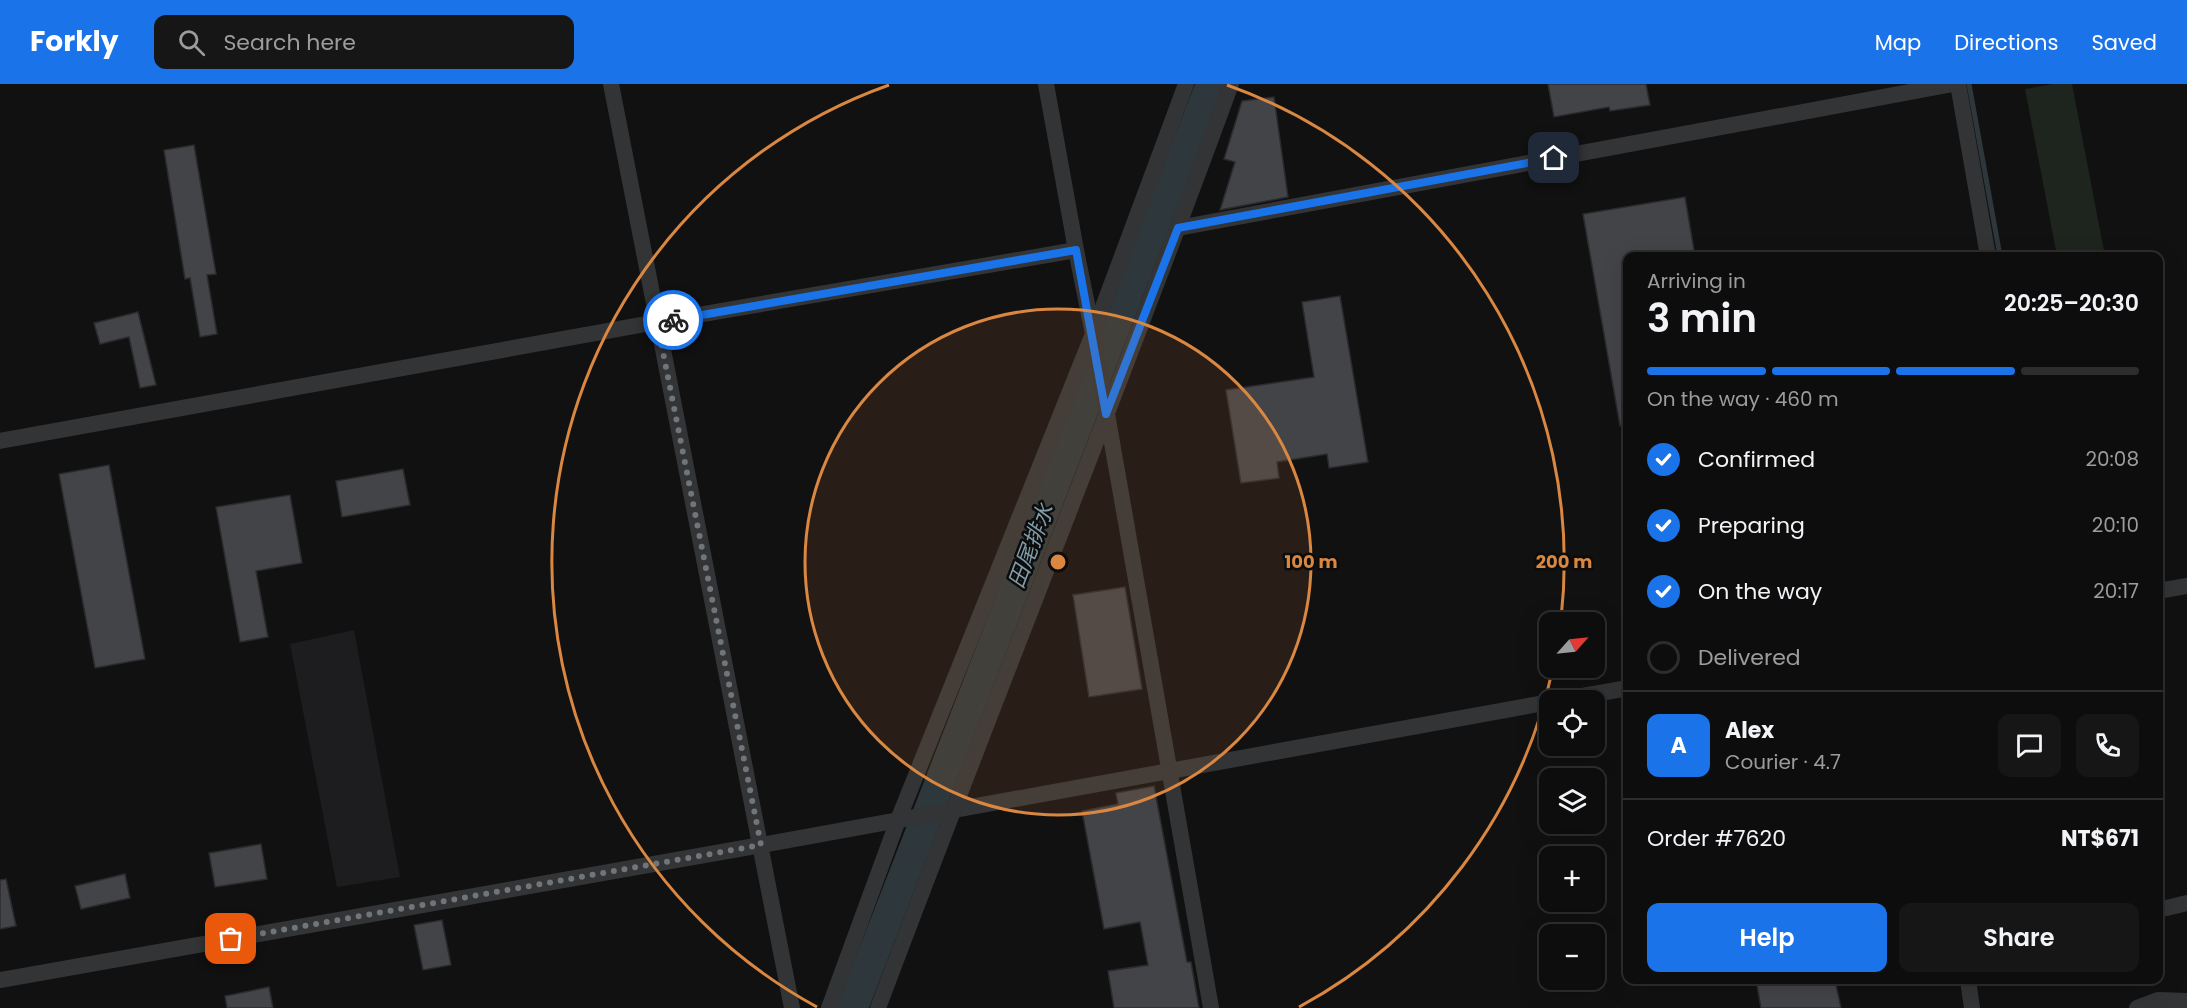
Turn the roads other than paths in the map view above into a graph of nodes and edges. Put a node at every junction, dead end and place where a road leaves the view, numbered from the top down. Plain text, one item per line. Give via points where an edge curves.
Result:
1 (611, 84) edge
2 (1046, 84) edge
3 (1186, 84) edge
4 (1231, 84) edge
5 (1956, 84) edge
6 (1178, 228) junction
7 (1076, 250) junction
8 (1988, 252) edge
9 (657, 322) junction
10 (1093, 334) junction
11 (1106, 414) junction
12 (0, 441) edge
13 (2187, 586) edge
14 (2163, 590) edge
15 (1623, 689) edge
16 (1605, 692) edge
17 (1539, 704) edge
18 (1168, 772) junction
19 (952, 811) junction
20 (898, 820) junction
21 (761, 845) junction
22 (2187, 903) edge
23 (2163, 909) edge
24 (0, 980) edge
25 (1969, 984) edge
26 (2187, 1001) edge
27 (792, 1008) edge
28 (829, 1008) edge
29 (878, 1008) edge
30 (1211, 1008) edge
31 (1972, 1008) edge
32 (2137, 1008) edge

1 - 9 street
2 - 7 street
3 - 10 street
4 - 6 street
5 - 6 street
5 - 8 street
6 - 11 street
7 - 9 street
7 - 10 street
9 - 12 street
9 - 21 street
10 - 11 street
10 - 20 street
11 - 18 street
11 - 19 street
13 - 14 street
15 - 16 street
17 - 18 street
18 - 19 street
18 - 30 street
19 - 20 street
19 - 29 street
20 - 21 street
20 - 28 street
21 - 24 street
21 - 27 street
22 - 23 street
25 - 31 street
26 - 32 street via 2158,1000

